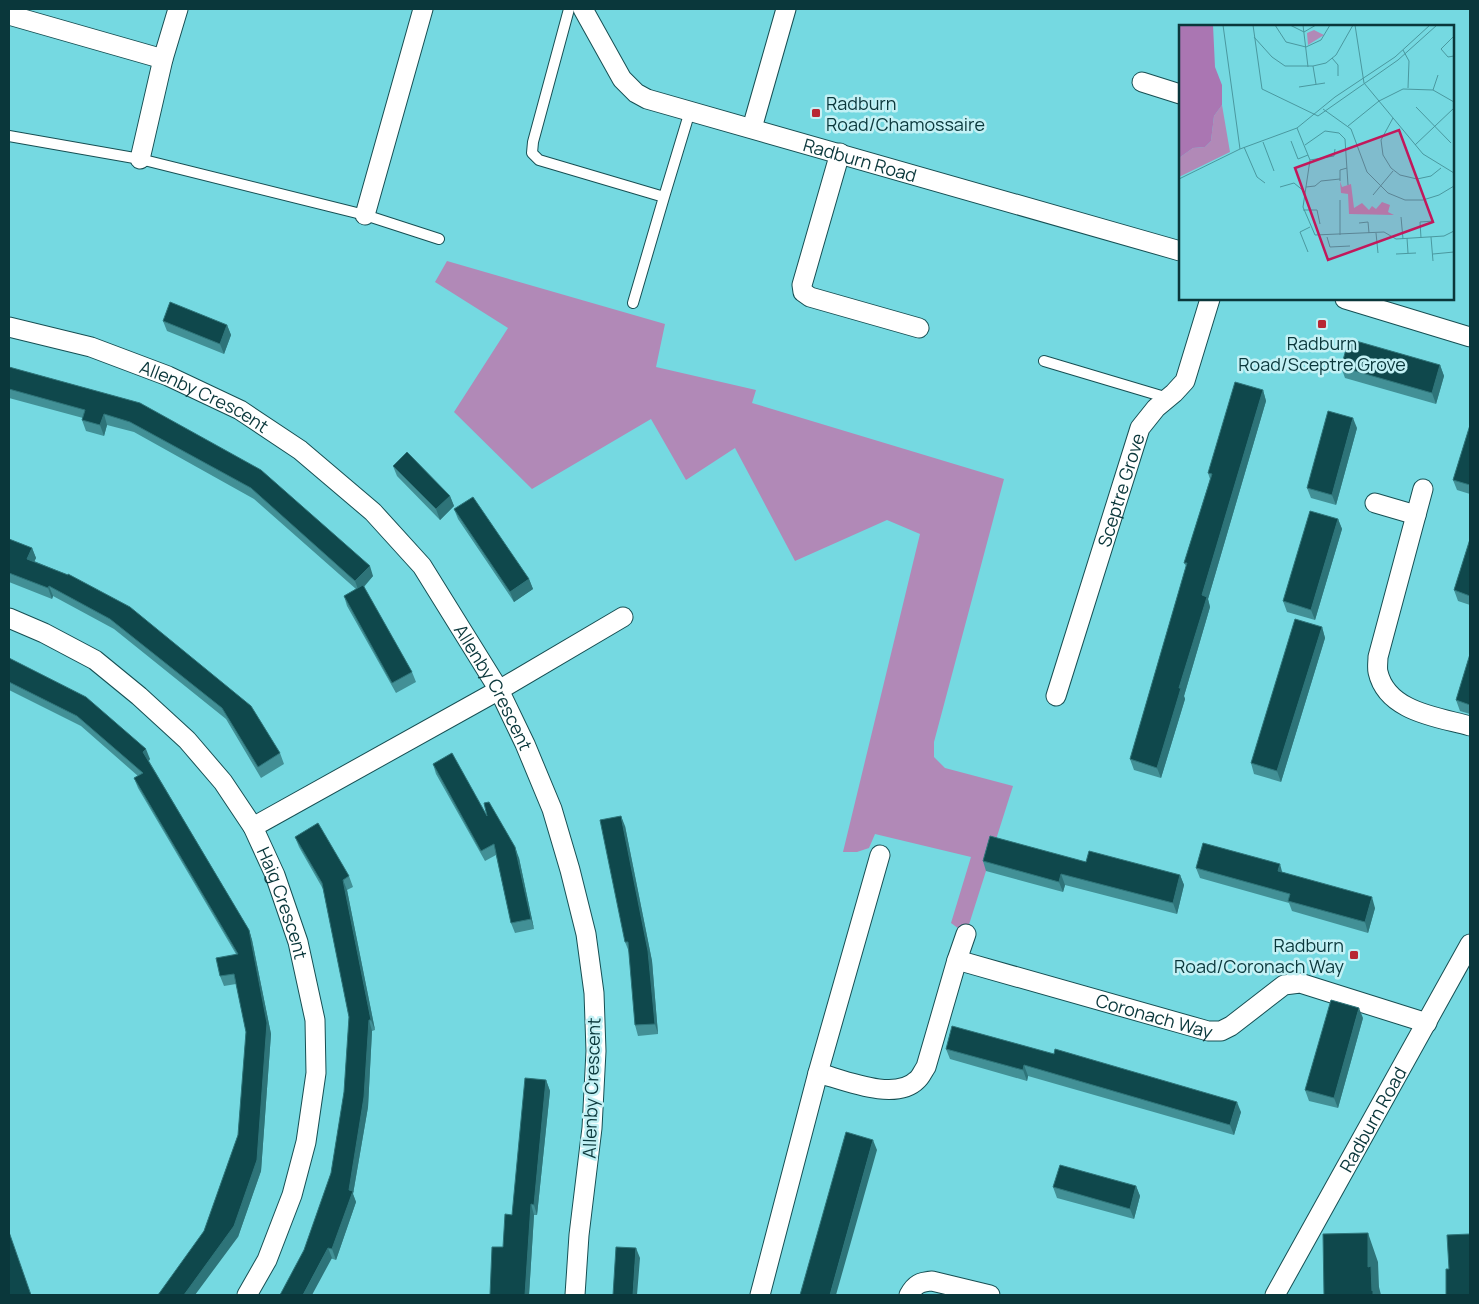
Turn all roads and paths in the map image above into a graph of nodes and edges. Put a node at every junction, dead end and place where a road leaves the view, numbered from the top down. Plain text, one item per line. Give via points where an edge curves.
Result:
1 (178, 9) edge
2 (423, 9) edge
3 (569, 9) edge
4 (583, 9) edge
5 (786, 9) edge
6 (9, 15) edge
7 (163, 59) junction
8 (1142, 82) dead end
9 (1179, 94) edge
10 (690, 111) junction
11 (752, 128) junction
12 (9, 136) edge
13 (840, 154) junction
14 (140, 159) junction
15 (664, 197) junction
16 (365, 215) junction
17 (439, 239) dead end
18 (1179, 251) edge
19 (1210, 300) edge
20 (1353, 300) edge
21 (632, 303) dead end
22 (1385, 304) edge
23 (9, 327) edge
24 (919, 328) dead end
25 (1470, 337) edge
26 (1044, 361) dead end
27 (1168, 398) junction
28 (1423, 489) dead end
29 (1375, 503) dead end
30 (1416, 514) junction
31 (623, 617) dead end
32 (9, 618) edge
33 (499, 690) junction
34 (1056, 696) dead end
35 (1470, 726) edge
36 (253, 828) junction
37 (880, 855) dead end
38 (966, 934) dead end
39 (1468, 955) edge
40 (956, 960) junction
41 (1427, 1023) junction
42 (818, 1073) junction
43 (247, 1295) edge
44 (576, 1295) edge
45 (760, 1295) edge
46 (909, 1295) edge
47 (990, 1295) edge
48 (1275, 1295) edge

1 - 7 street
2 - 16 street
3 - 15 lane via 532,153 540,160
4 - 10 street, Radburn Road via 622,79 636,93
5 - 11 street
6 - 7 street
7 - 14 street
8 - 9 street
10 - 11 street, Radburn Road
10 - 15 lane
11 - 13 street, Radburn Road
12 - 14 lane
13 - 18 street, Radburn Road
13 - 24 street via 802,285 803,292 810,297
14 - 16 lane
15 - 21 lane
16 - 17 lane
19 - 27 street, Sceptre Grove via 1185,381
20 - 22 street
22 - 25 street
23 - 33 street, Allenby Crescent via 91,347 168,376 240,410 300,450 373,512 422,566
26 - 27 lane
27 - 34 street, Sceptre Grove via 1140,428
28 - 30 street
29 - 30 street
30 - 35 street via 1378,657 1378,672 1394,699 1414,711
31 - 33 street
32 - 36 street, Haig Crescent via 95,660 139,696 187,740 223,782
33 - 36 street
33 - 44 street, Allenby Crescent via 552,809 586,934 594,994 596,1051 592,1128 579,1235
36 - 43 street, Haig Crescent via 275,874 298,942 315,1020 316,1073 306,1142 292,1195 267,1260
37 - 42 street
38 - 40 street
39 - 41 street, Radburn Road
40 - 41 street, Coronach Way via 1208,1031 1221,1031 1232,1026 1284,985 1300,983
40 - 42 street via 926,1067 918,1080 904,1088 879,1090
41 - 48 street, Radburn Road
42 - 45 street
46 - 47 street via 913,1287 932,1281

